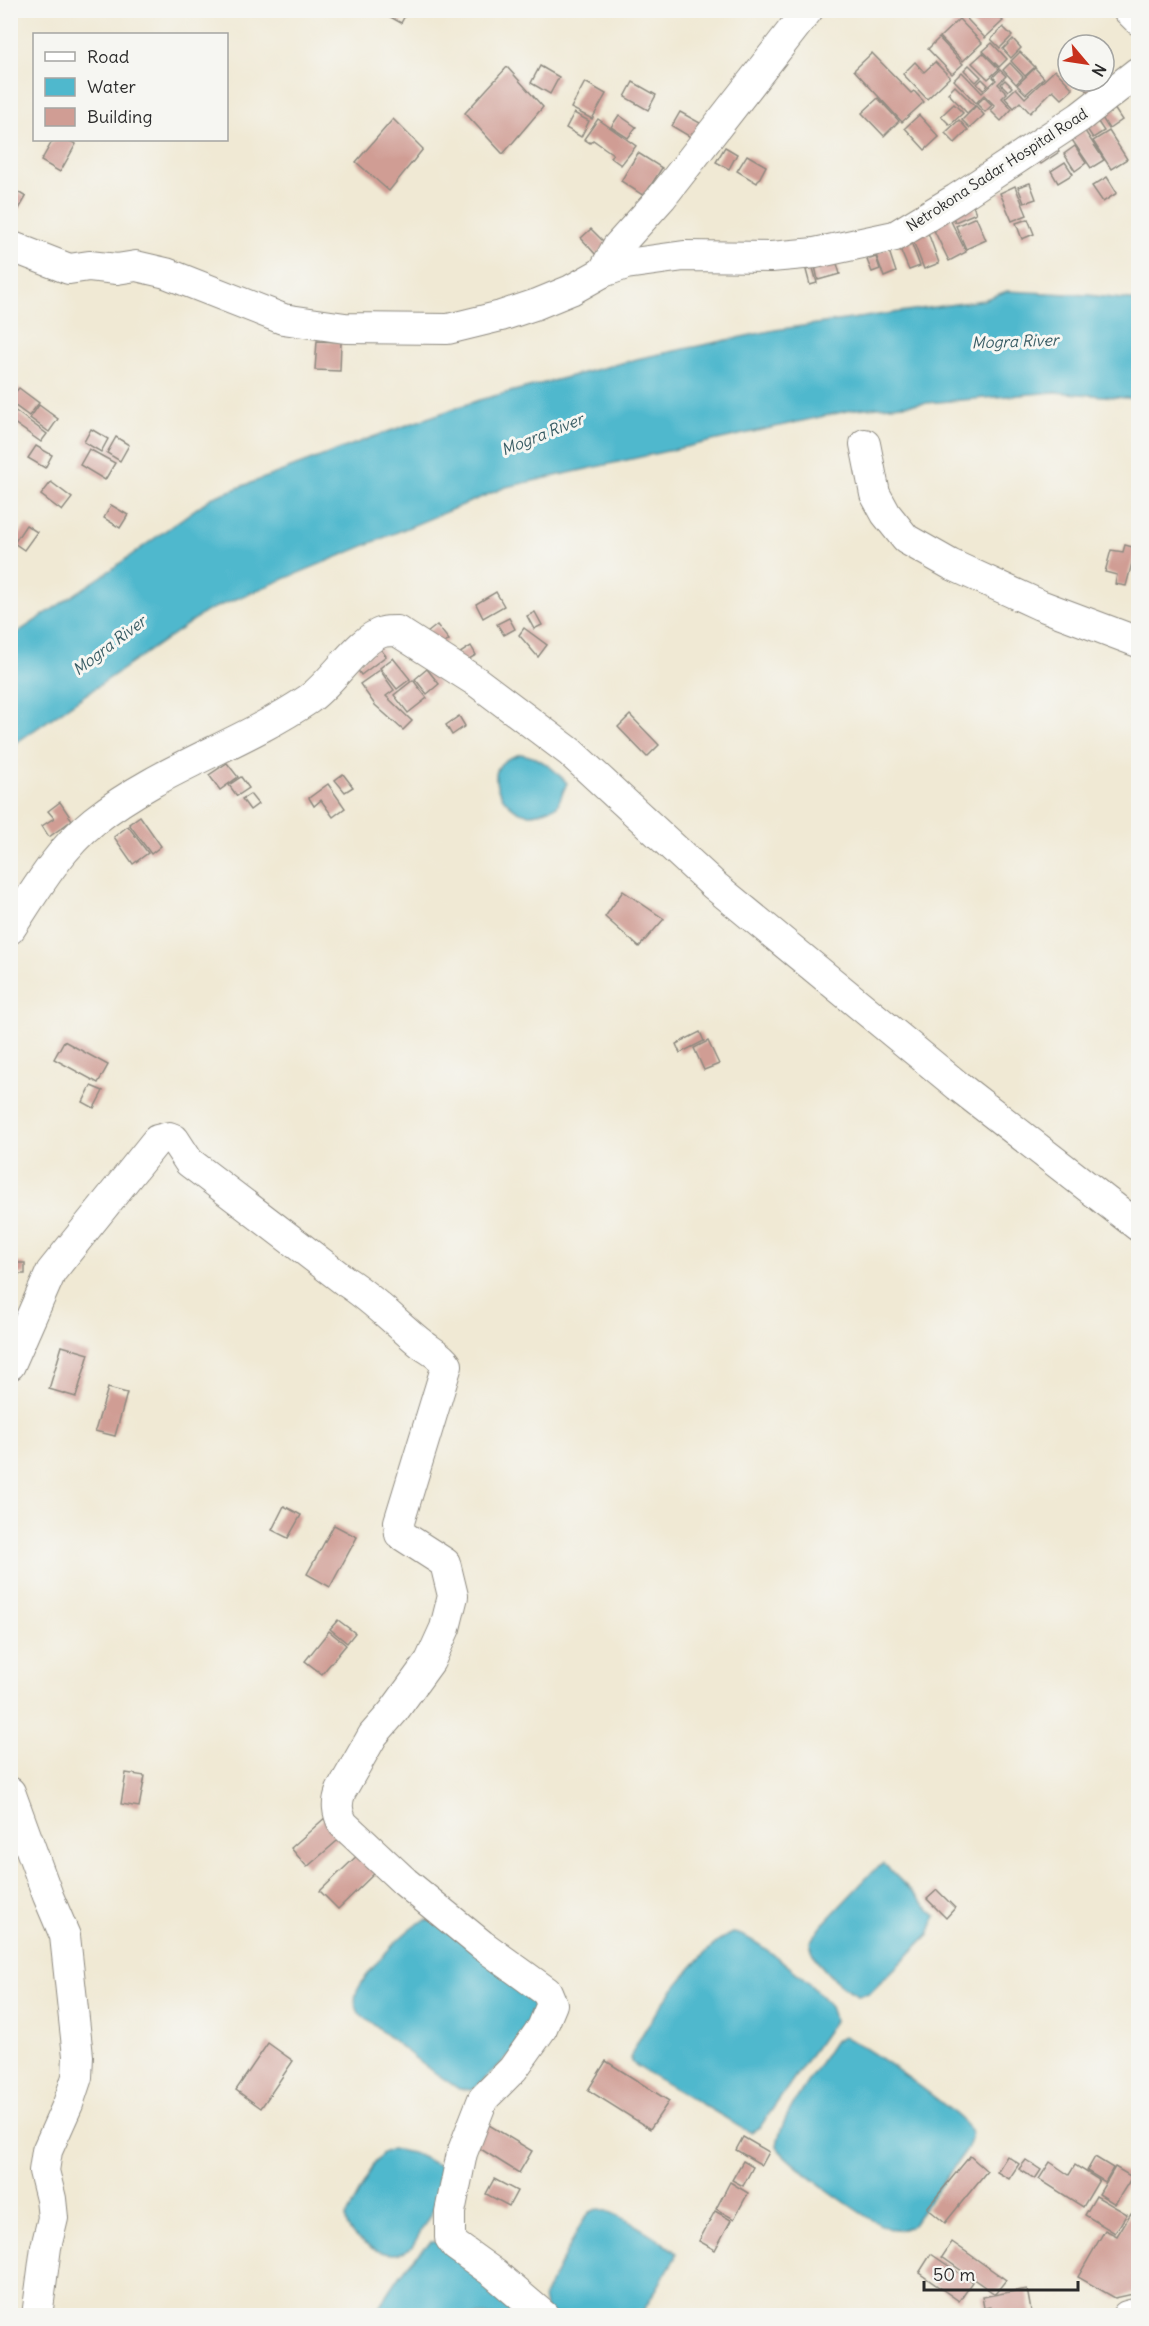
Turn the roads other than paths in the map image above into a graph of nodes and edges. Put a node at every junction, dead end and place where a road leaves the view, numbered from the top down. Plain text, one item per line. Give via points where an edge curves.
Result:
1 (808, 10) edge
2 (1128, 10) edge
3 (1138, 21) edge
4 (1138, 72) edge
5 (10, 246) edge
6 (603, 272) junction
7 (865, 444) dead end
8 (1138, 642) edge
9 (10, 929) edge
10 (1138, 1226) edge
11 (10, 1365) edge
12 (10, 1792) edge
13 (1138, 2313) edge
14 (37, 2316) edge
15 (544, 2316) edge
16 (1127, 2316) edge

1 - 6 street via 668,189 617,247
2 - 3 street
4 - 6 street, Netrokona Sadar Hospital Road via 1080,117 895,236 815,253 684,256 626,264
5 - 6 street, Netrokona Sadar Hospital Road via 69,268 136,266 166,273 284,319 345,328 448,329 537,304
7 - 8 street via 875,494 906,539 1040,605
9 - 10 street via 53,866 93,822 150,784 305,701 374,637 397,631 477,682 570,752 715,886 958,1086
11 - 15 street via 51,1272 157,1140 169,1137 189,1162 363,1292 447,1365 399,1522 400,1534 445,1563 453,1596 445,1628 430,1661 372,1735 337,1800 338,1814 343,1824 405,1882 547,1992 552,2004 542,2028 513,2069 483,2099 462,2153 450,2212 450,2238 456,2246
12 - 14 street via 64,1936 78,2056 77,2077 68,2104 46,2151 44,2172 52,2218
13 - 16 street

